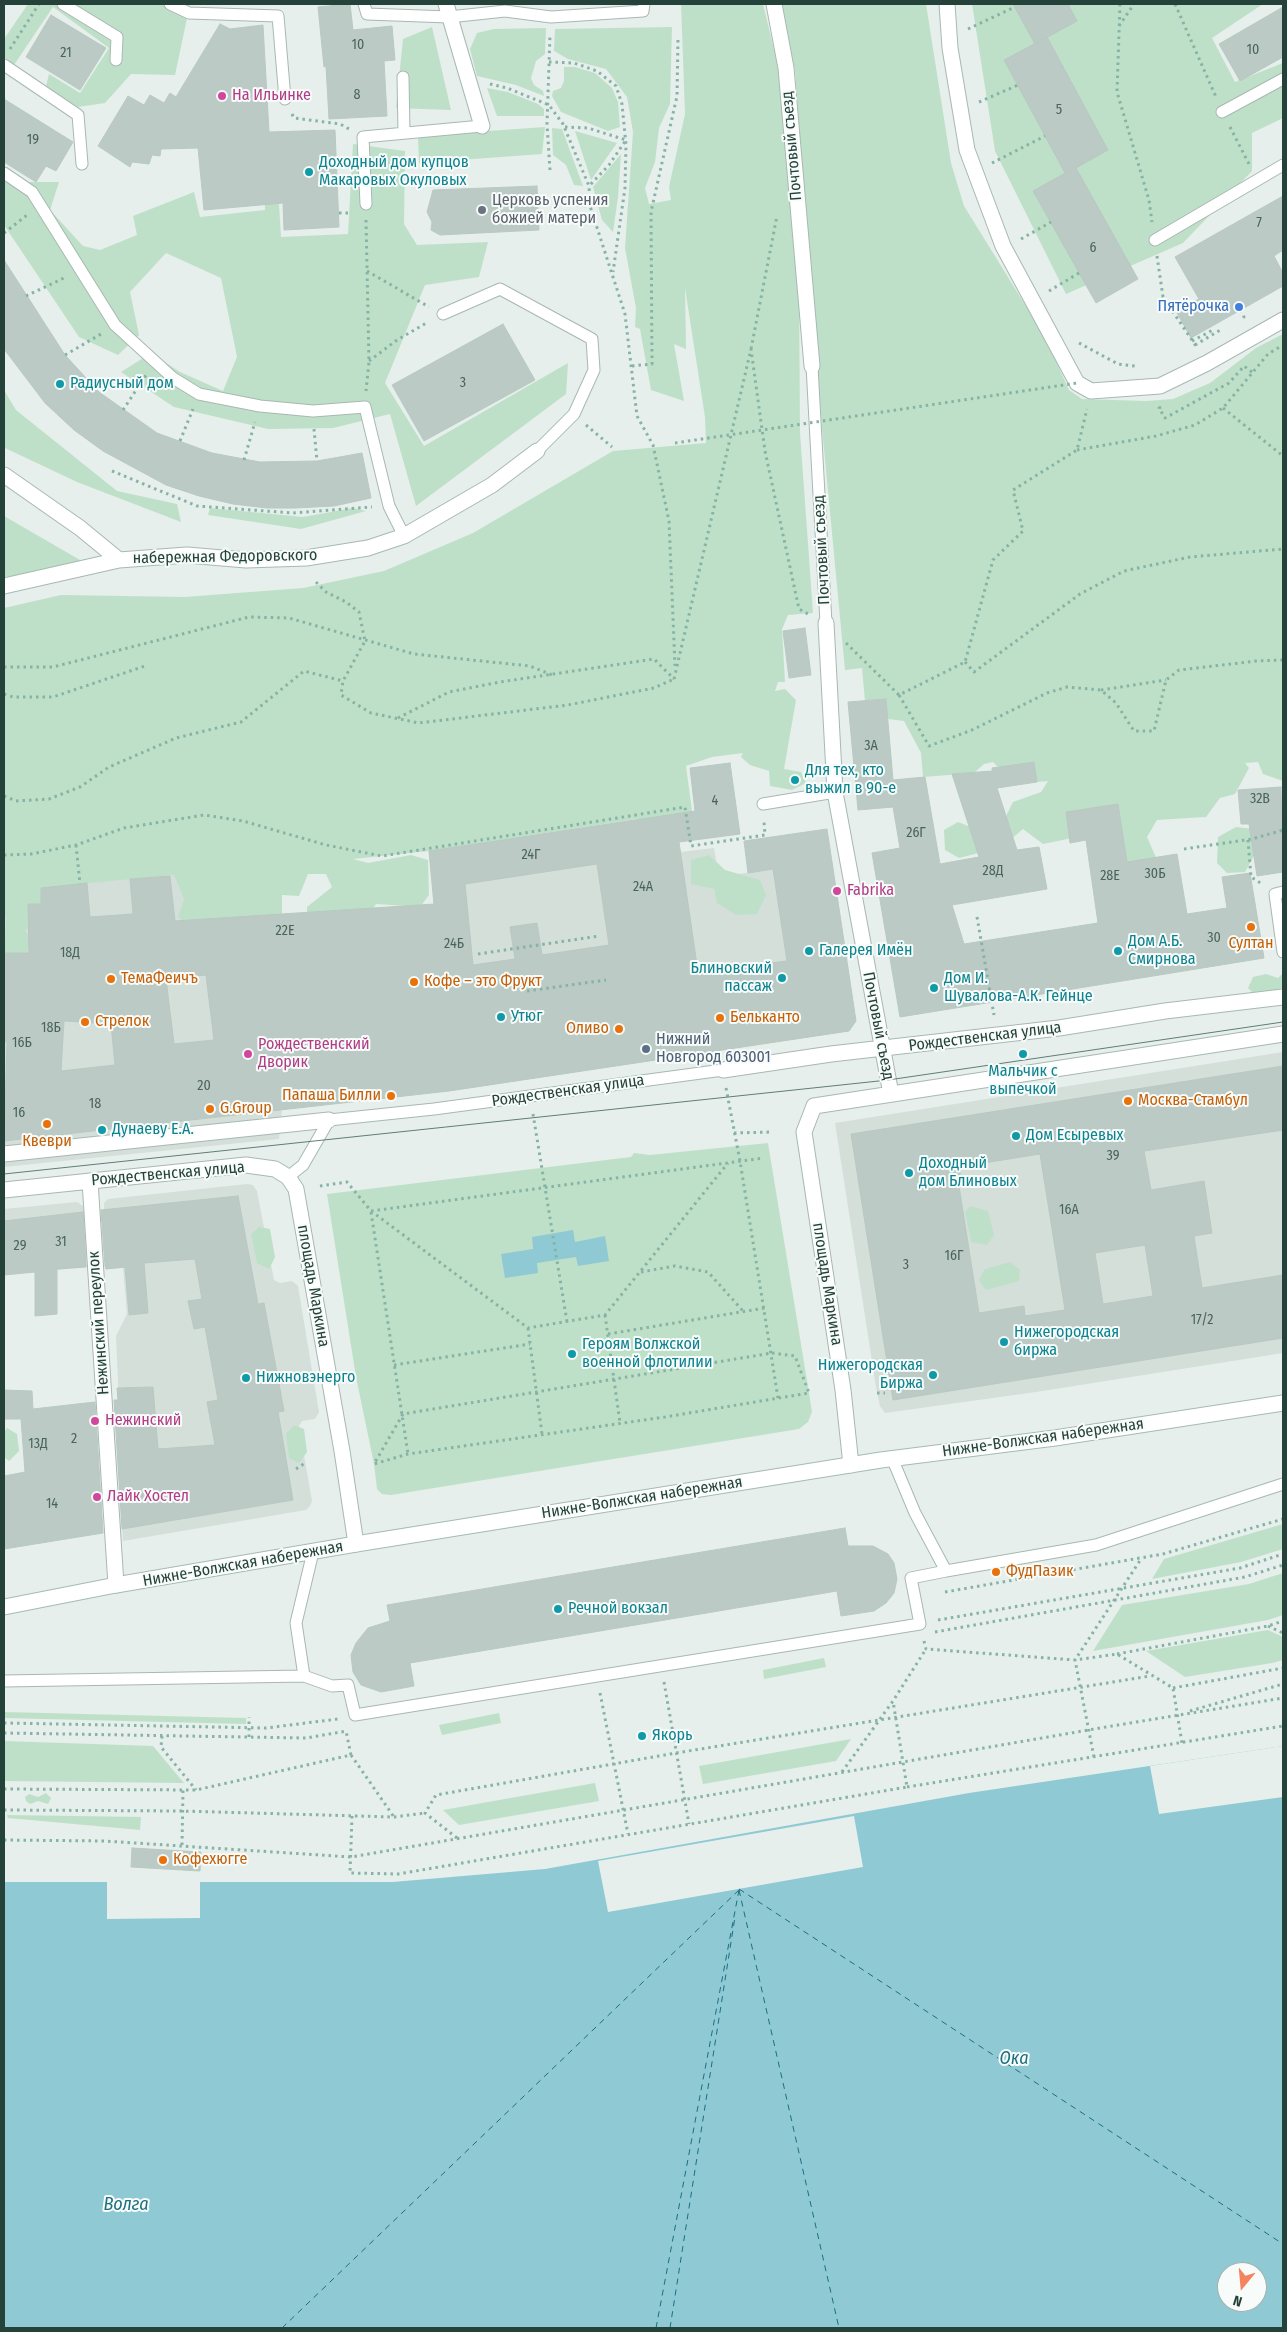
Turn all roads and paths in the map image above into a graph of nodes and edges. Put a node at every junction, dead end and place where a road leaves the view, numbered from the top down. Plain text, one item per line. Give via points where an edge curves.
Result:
1 (39, 4) edge
2 (63, 4) edge
3 (170, 4) edge
4 (364, 4) edge
5 (644, 4) edge
6 (774, 4) edge
7 (947, 4) edge
8 (1120, 4) edge
9 (1134, 4) edge
10 (1175, 4) edge
11 (505, 7) edge
12 (1015, 7) dead end
13 (448, 10) edge
14 (551, 17) junction
15 (1119, 27) junction
16 (967, 30) dead end
17 (678, 38) dead end
18 (9, 50) dead end
19 (116, 60) dead end
20 (549, 62) junction
21 (4, 65) edge
22 (403, 78) dead end
23 (468, 79) junction
24 (1283, 79) edge
25 (1018, 85) dead end
26 (285, 99) joint
27 (978, 103) dead end
28 (549, 105) junction
29 (1222, 112) junction
30 (482, 126) joint
31 (564, 126) junction
32 (404, 133) junction
33 (1045, 136) dead end
34 (363, 137) junction
35 (626, 140) junction
36 (82, 164) dead end
37 (1283, 165) edge
38 (984, 167) dead end
39 (550, 170) dead end
40 (4, 173) edge
41 (1258, 180) junction
42 (589, 186) junction
43 (366, 204) joint
44 (41, 205) junction
45 (577, 205) dead end
46 (590, 206) junction
47 (778, 210) dead end
48 (1051, 222) dead end
49 (4, 233) edge
50 (1155, 240) junction
51 (1014, 243) dead end
52 (81, 269) junction
53 (367, 271) junction
54 (1079, 273) dead end
55 (612, 275) junction
56 (1044, 294) dead end
57 (26, 296) dead end
58 (1240, 310) dead end
59 (443, 314) junction
60 (1283, 320) edge
61 (1236, 322) dead end
62 (116, 324) junction
63 (1228, 326) dead end
64 (1213, 330) dead end
65 (1076, 342) dead end
66 (1193, 343) junction
67 (1283, 345) edge
68 (751, 349) junction
69 (65, 356) dead end
70 (155, 362) junction
71 (369, 362) junction
72 (1208, 363) junction
73 (632, 366) junction
74 (812, 366) joint
75 (1137, 367) dead end
76 (1252, 372) junction
77 (1076, 383) junction
78 (199, 394) junction
79 (1167, 404) dead end
80 (260, 406) junction
81 (1088, 406) dead end
82 (365, 407) junction
83 (1223, 408) junction
84 (123, 410) dead end
85 (313, 411) junction
86 (574, 414) junction
87 (180, 442) dead end
88 (675, 444) dead end
89 (612, 447) dead end
90 (1077, 450) junction
91 (538, 452) joint
92 (1283, 456) edge
93 (244, 460) dead end
94 (317, 460) dead end
95 (112, 471) dead end
96 (4, 475) edge
97 (389, 506) junction
98 (404, 536) junction
99 (1283, 549) edge
100 (119, 560) junction
101 (316, 582) dead end
102 (4, 586) edge
103 (826, 623) junction
104 (365, 641) junction
105 (1283, 660) edge
106 (966, 662) junction
107 (145, 666) dead end
108 (4, 667) edge
109 (552, 676) junction
110 (674, 679) junction
111 (1166, 680) junction
112 (343, 681) junction
113 (1101, 690) junction
114 (4, 694) edge
115 (898, 695) junction
116 (397, 718) junction
117 (835, 792) junction
118 (4, 796) edge
119 (763, 804) joint
120 (1283, 830) edge
121 (1248, 840) junction
122 (76, 845) junction
123 (1184, 849) dead end
124 (4, 855) edge
125 (1254, 878) dead end
126 (80, 884) dead end
127 (1283, 892) edge
128 (978, 918) dead end
129 (599, 936) dead end
130 (1283, 952) edge
131 (478, 954) dead end
132 (606, 980) dead end
133 (526, 991) dead end
134 (1283, 997) edge
135 (994, 1014) dead end
136 (1283, 1034) edge
137 (883, 1049) junction
138 (723, 1070) junction
139 (891, 1094) junction
140 (530, 1096) junction
141 (329, 1120) junction
142 (773, 1132) dead end
143 (734, 1133) junction
144 (4, 1154) edge
145 (764, 1158) dead end
146 (740, 1161) junction
147 (728, 1163) junction
148 (288, 1177) junction
149 (90, 1181) junction
150 (320, 1186) dead end
151 (544, 1187) junction
152 (4, 1190) edge
153 (370, 1211) junction
154 (640, 1272) junction
155 (764, 1308) junction
156 (743, 1312) junction
157 (605, 1315) junction
158 (567, 1322) junction
159 (528, 1328) junction
160 (608, 1334) junction
161 (530, 1344) junction
162 (772, 1353) junction
163 (394, 1365) junction
164 (614, 1378) junction
165 (538, 1391) junction
166 (877, 1393) dead end
167 (885, 1394) dead end
168 (778, 1398) junction
169 (1283, 1403) edge
170 (403, 1414) junction
171 (620, 1423) junction
172 (542, 1434) junction
173 (408, 1454) junction
174 (892, 1458) junction
175 (305, 1463) dead end
176 (851, 1465) junction
177 (296, 1469) dead end
178 (1283, 1484) edge
179 (356, 1544) junction
180 (313, 1552) junction
181 (1283, 1554) edge
182 (1142, 1558) dead end
183 (946, 1571) junction
184 (116, 1585) junction
185 (1122, 1588) junction
186 (4, 1607) edge
187 (1283, 1621) edge
188 (920, 1624) junction
189 (1268, 1626) junction
190 (1283, 1633) edge
191 (926, 1649) junction
192 (1117, 1654) junction
193 (1075, 1660) junction
194 (1283, 1668) edge
195 (304, 1676) junction
196 (1150, 1676) junction
197 (663, 1677) dead end
198 (4, 1682) edge
199 (1283, 1684) edge
200 (1081, 1687) junction
201 (599, 1688) dead end
202 (1173, 1688) junction
203 (1283, 1698) edge
204 (893, 1701) junction
205 (1177, 1714) junction
206 (356, 1715) junction
207 (250, 1716) dead end
208 (343, 1718) junction
209 (897, 1718) junction
210 (879, 1721) junction
211 (4, 1723) edge
212 (1283, 1726) edge
213 (249, 1728) junction
214 (1089, 1730) junction
215 (162, 1736) dead end
216 (249, 1737) dead end
217 (1182, 1743) junction
218 (676, 1753) junction
219 (351, 1755) junction
220 (1094, 1757) junction
221 (903, 1761) junction
222 (614, 1764) junction
223 (842, 1772) junction
224 (907, 1787) junction
225 (4, 1788) edge
226 (183, 1790) junction
227 (196, 1790) junction
228 (685, 1800) junction
229 (4, 1810) edge
230 (623, 1810) junction
231 (181, 1811) junction
232 (425, 1813) junction
233 (352, 1816) junction
234 (394, 1817) junction
235 (689, 1824) junction
236 (628, 1834) junction
237 (456, 1838) junction
238 (4, 1840) edge
239 (182, 1845) junction
240 (351, 1857) junction

1 - 18 path
2 - 19 lane via 117,37
3 - 26 lane via 189,13 278,16
4 - 13 lane via 368,14
5 - 14 lane via 643,11
6 - 74 street, Почтовый съезд via 786,68
7 - 77 street via 950,48 968,150 1003,246
8 - 15 path
9 - 15 path
10 - 29 path
11 - 13 lane
11 - 14 lane
12 - 16 path
13 - 23 street
14 - 20 path
15 - 50 path via 1117,92 1149,200
17 - 73 path via 677,96 651,212 652,364
20 - 28 path
20 - 35 path via 574,63 597,71 616,86 622,104
21 - 36 lane via 78,115
22 - 32 lane
23 - 28 path via 507,88
23 - 30 street
24 - 29 lane
25 - 27 path
26 - 34 path via 294,118 340,124
28 - 31 path
28 - 39 path
29 - 41 path
30 - 32 lane
31 - 35 path via 588,128
31 - 42 path
32 - 34 lane
33 - 38 path
34 - 43 lane
35 - 42 path
35 - 55 path via 625,188
37 - 41 lane
40 - 44 lane via 32,192
41 - 50 lane
42 - 46 path
43 - 53 path
44 - 49 path
44 - 52 lane
45 - 46 path
46 - 55 path
47 - 68 path
48 - 51 path
50 - 66 path via 1162,298
52 - 57 path
52 - 62 lane
53 - 59 path
53 - 71 path
54 - 56 path
55 - 73 path via 625,314
58 - 61 path via 1244,317
59 - 71 path via 397,340
59 - 86 lane via 500,289 592,339 594,370
60 - 72 street
62 - 69 path
62 - 70 lane
63 - 66 path
64 - 66 path
65 - 75 path via 1118,364
66 - 72 path
67 - 76 path via 1268,354
68 - 103 path via 766,451 799,609
68 - 110 path
70 - 78 lane
70 - 84 path
71 - 82 path
72 - 77 street via 1160,386 1091,391
73 - 110 path via 637,416 653,445 670,521
74 - 103 lane, Почтовый съезд
76 - 79 path via 1244,366 1229,384 1164,418 1159,408
76 - 83 path
77 - 88 path, bridge
78 - 80 lane
78 - 87 path
80 - 85 lane
80 - 93 path
81 - 90 path
82 - 85 lane
82 - 97 lane
83 - 90 path via 1195,425 1156,436
83 - 92 path
85 - 94 path
86 - 89 path
86 - 91 lane
90 - 106 path via 1013,490 1024,531 993,560
91 - 98 street, набережная Федоровского via 492,485
95 - 97 path via 197,506 293,513
96 - 100 street, набережная Федоровского via 80,528
97 - 98 lane
98 - 100 street, набережная Федоровского via 368,548 306,558 246,560 187,555
99 - 106 path via 1190,557 1124,571 1080,594 974,672
100 - 102 street
101 - 104 path via 359,612
103 - 115 path
103 - 117 street, Почтовый съезд
104 - 108 path via 288,618 249,617 53,666
104 - 109 path via 414,654 530,666
104 - 112 path
105 - 111 path via 1256,660 1180,670
106 - 115 path
107 - 114 path via 53,697
109 - 110 path via 654,659
109 - 116 path via 449,692
110 - 116 path via 654,688 568,705 419,723
111 - 113 path
111 - 113 path via 1154,731 1134,731 1116,703
112 - 116 path via 341,695 371,713
112 - 118 path via 304,670 241,722 176,738 109,767 80,787 49,799 16,801
113 - 115 path via 1067,687 1047,693 972,730 929,746
117 - 119 lane
117 - 137 street, Почтовый съезд
119 - 122 path via 765,835 691,846 686,807 382,856 326,845 243,821 204,815 124,828
120 - 121 path
121 - 123 path
121 - 125 path via 1251,877
122 - 124 path via 31,854
122 - 126 path
127 - 130 lane via 1274,894
128 - 135 path
129 - 131 path
132 - 133 path
134 - 137 street, Рождественская улица
136 - 139 street
137 - 138 street, Рождественская улица
137 - 139 street, Почтовый съезд
138 - 140 lane, Рождественская улица
138 - 143 path
139 - 176 street, площадь Маркина via 814,1106 804,1132 843,1390
140 - 141 lane, Рождественская улица
140 - 151 path
141 - 144 street, Рождественская улица
141 - 148 lane via 303,1165
142 - 143 path
143 - 146 path
145 - 146 path
146 - 147 path
146 - 155 path
147 - 151 path
147 - 154 path
148 - 149 street, Рождественская улица via 275,1169 246,1165
148 - 179 street, площадь Маркина via 296,1189
149 - 152 street, Рождественская улица
149 - 184 street, Нежинский переулок
150 - 153 path via 347,1182
151 - 153 path
151 - 158 path
153 - 159 path
153 - 163 path
154 - 156 path via 674,1266 708,1272
154 - 157 path
155 - 156 path
155 - 162 path
156 - 160 path
157 - 158 path
157 - 160 path
158 - 159 path
159 - 161 path
160 - 164 path
161 - 163 path
161 - 165 path
162 - 164 path
162 - 168 path
162 - 168 path via 795,1356 809,1393
163 - 170 path
164 - 165 path
164 - 171 path
165 - 170 path
165 - 172 path
166 - 167 path
168 - 171 path
169 - 174 street, Нижне-Волжская набережная via 1055,1438
170 - 173 path
170 - 173 path via 374,1464
171 - 172 path
172 - 173 path
174 - 176 street, Нижне-Волжская набережная
174 - 183 lane via 915,1513
175 - 177 path
176 - 179 street, Нижне-Волжская набережная
178 - 183 lane via 1096,1545
179 - 180 street, Нижне-Волжская набережная
180 - 184 street, Нижне-Волжская набережная
180 - 195 lane via 296,1623
181 - 185 path via 1244,1567
182 - 185 path
183 - 188 lane via 911,1578
184 - 186 street, Нижне-Волжская набережная
185 - 188 path
185 - 193 path
187 - 189 path
188 - 191 path
188 - 206 lane
189 - 190 path
189 - 192 path
191 - 193 path
191 - 204 path
192 - 193 path
192 - 196 path
193 - 200 path
194 - 202 path
195 - 198 lane
195 - 206 lane via 332,1686 348,1685
196 - 200 path
196 - 202 path
197 - 218 path
199 - 205 path
200 - 209 path
200 - 214 path
201 - 222 path
202 - 205 path
203 - 205 path
204 - 209 path
204 - 210 path
205 - 214 path
205 - 217 path
206 - 208 path
207 - 213 path
208 - 213 path via 312,1724
208 - 219 path
209 - 210 path
209 - 221 path
210 - 218 path
210 - 223 path
211 - 213 path
212 - 217 path
213 - 216 path
214 - 220 path
214 - 221 path
215 - 227 path via 161,1747
217 - 220 path
218 - 222 path
218 - 228 path
219 - 227 path
219 - 234 path
220 - 224 path
221 - 223 path
221 - 224 path
222 - 230 path
222 - 232 path via 436,1795
223 - 228 path
224 - 235 path
225 - 226 path
226 - 227 path
226 - 231 path
228 - 230 path
228 - 235 path
229 - 231 path
230 - 236 path
230 - 237 path
231 - 233 path
231 - 239 path
232 - 234 path
232 - 237 path
233 - 234 path
233 - 240 path
235 - 236 path
236 - 240 path via 398,1874 350,1873
237 - 240 path
238 - 239 path
239 - 240 path

